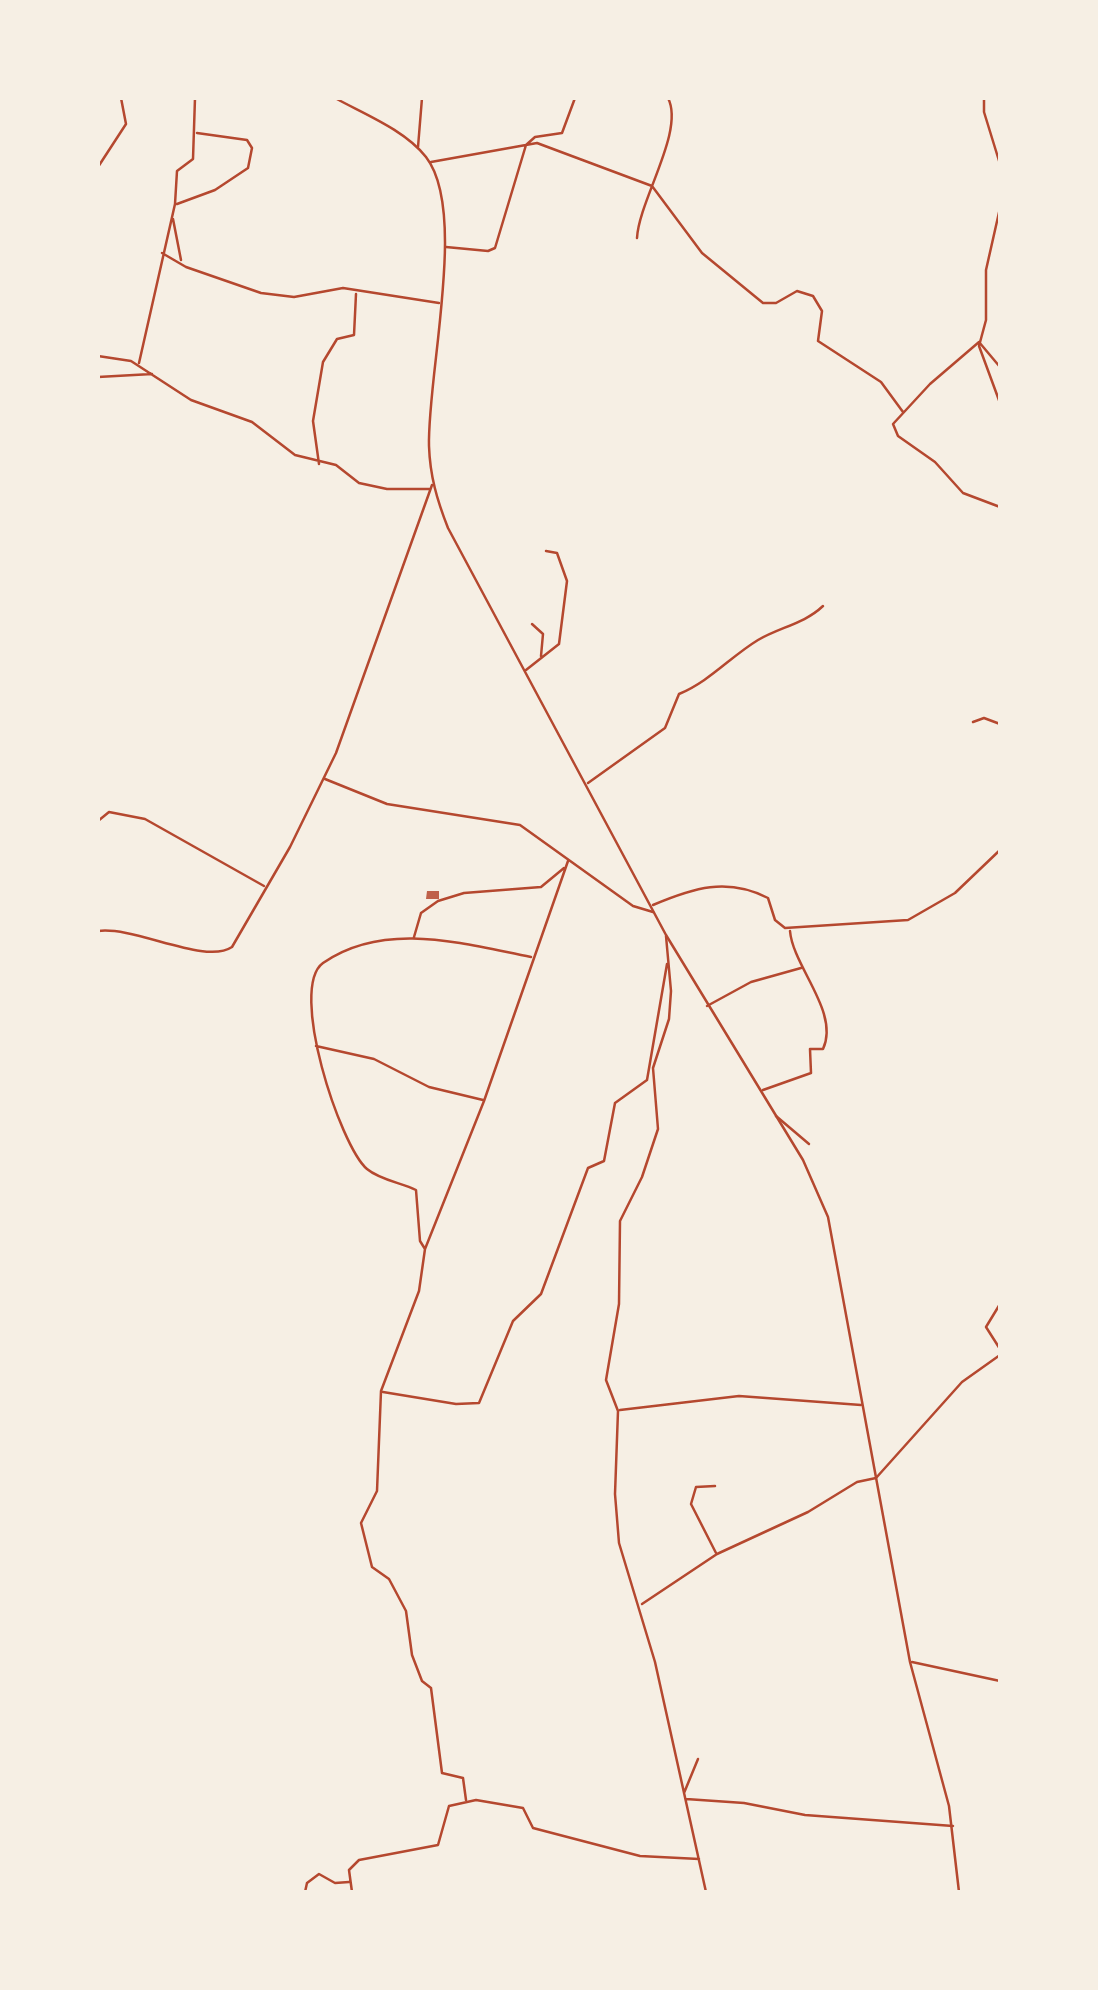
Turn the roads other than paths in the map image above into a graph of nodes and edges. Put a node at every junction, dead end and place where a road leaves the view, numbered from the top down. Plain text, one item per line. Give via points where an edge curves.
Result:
1 (121, 98) edge
2 (195, 98) edge
3 (336, 98) edge
4 (422, 98) edge
5 (575, 98) edge
6 (668, 98) edge
7 (984, 98) edge
8 (195, 132) junction
9 (526, 145) junction
10 (418, 148) junction
11 (430, 162) junction
12 (1000, 164) edge
13 (98, 167) edge
14 (652, 186) junction
15 (176, 204) junction
16 (1000, 208) edge
17 (172, 217) junction
18 (637, 238) dead end
19 (444, 247) junction
20 (162, 253) junction
21 (180, 262) junction
22 (356, 293) junction
23 (440, 303) junction
24 (979, 342) junction
25 (98, 356) edge
26 (138, 365) junction
27 (1000, 366) edge
28 (154, 374) junction
29 (98, 378) edge
30 (1000, 404) edge
31 (903, 412) junction
32 (319, 464) junction
33 (432, 487) junction
34 (1000, 507) edge
35 (546, 551) dead end
36 (823, 606) dead end
37 (532, 624) dead end
38 (541, 656) junction
39 (526, 670) junction
40 (973, 722) dead end
41 (1000, 724) edge
42 (324, 779) junction
43 (588, 783) junction
44 (98, 821) edge
45 (1000, 850) edge
46 (568, 861) junction
47 (564, 868) junction
48 (266, 887) junction
49 (652, 906) junction
50 (655, 912) junction
51 (790, 929) junction
52 (98, 930) edge
53 (666, 934) junction
54 (414, 938) junction
55 (532, 957) junction
56 (668, 958) junction
57 (802, 968) junction
58 (707, 1006) junction
59 (315, 1045) junction
60 (761, 1091) junction
61 (484, 1101) junction
62 (775, 1115) junction
63 (809, 1144) dead end
64 (425, 1249) junction
65 (1000, 1304) edge
66 (1000, 1349) edge
67 (1000, 1356) edge
68 (381, 1391) junction
69 (862, 1405) junction
70 (618, 1410) junction
71 (876, 1478) junction
72 (715, 1486) dead end
73 (717, 1554) junction
74 (639, 1605) junction
75 (910, 1662) junction
76 (1000, 1681) edge
77 (698, 1759) dead end
78 (684, 1797) junction
79 (466, 1800) junction
80 (953, 1826) junction
81 (700, 1858) junction
82 (351, 1882) junction
83 (304, 1892) edge
84 (352, 1892) edge
85 (706, 1892) edge
86 (959, 1892) edge

1 - 13 street via 126,124
2 - 8 street
3 - 10 street
4 - 10 street
5 - 9 street via 562,133
6 - 14 street via 670,125
7 - 12 street
8 - 15 street via 192,161 177,171
8 - 15 street via 247,140 250,158 234,181
9 - 11 street
9 - 14 street via 563,150
9 - 19 street via 495,248
10 - 11 street
11 - 19 street via 442,191
14 - 18 street via 640,208
14 - 31 street via 702,253 763,303 776,304 796,291 813,296 822,311 818,341 881,382
15 - 17 street
16 - 24 street
17 - 20 street
17 - 21 street
19 - 23 street
20 - 21 street
20 - 26 street via 154,315
21 - 22 street via 262,293
22 - 23 street
22 - 32 street via 356,332 338,338 322,362 313,421
23 - 33 street via 429,423
24 - 27 street
24 - 30 street
24 - 31 street
25 - 26 street
26 - 28 street
28 - 29 street
28 - 32 street
31 - 34 street via 893,424 898,436 963,493
32 - 33 street via 336,466 368,486
33 - 39 street
33 - 42 street
35 - 38 street via 557,553 567,580 558,647
36 - 43 street via 680,694 665,728
37 - 38 street via 543,634
38 - 39 street
39 - 43 street
40 - 41 street
42 - 46 street via 388,804 511,822
42 - 48 street
43 - 49 street
44 - 48 street via 108,812 144,818
45 - 51 street via 955,893 908,920
46 - 47 street
46 - 50 street via 633,906
47 - 54 street via 541,888 438,901 421,913
47 - 55 street
48 - 52 street via 224,952
49 - 50 street
49 - 51 street via 701,888 732,886 768,898 775,920
50 - 53 street
51 - 57 street
53 - 56 street
53 - 58 street
54 - 55 street
54 - 59 street via 380,941 318,968 312,982
55 - 61 street
56 - 68 street via 647,1080 613,1107 604,1161 588,1166 541,1294 513,1321 479,1403
56 - 70 street via 668,1019 653,1075 656,1136 620,1221 618,1304 606,1380
57 - 58 street via 751,982
57 - 60 street via 820,1007 826,1042 810,1049 812,1074
58 - 60 street
59 - 61 street via 374,1059 429,1087
59 - 64 street via 342,1129 364,1166 416,1190
60 - 62 street
61 - 64 street
62 - 63 street
62 - 69 street via 828,1217
64 - 68 street via 419,1291
65 - 66 street via 986,1326
67 - 71 street via 962,1382
68 - 79 street via 378,1491 362,1529 372,1567 392,1583 406,1612 412,1655 431,1688 442,1773 463,1778
69 - 70 street via 739,1396
69 - 71 street
70 - 74 street via 615,1508
71 - 73 street
71 - 75 street
72 - 73 street via 696,1487 691,1504
73 - 74 street
74 - 78 street
75 - 76 street
75 - 80 street
77 - 78 street
78 - 80 street
78 - 81 street
79 - 81 street via 524,1808 533,1828 622,1853
79 - 82 street via 449,1806 440,1844 360,1860 350,1870
80 - 86 street
81 - 85 street
82 - 83 street via 320,1874
82 - 84 street

